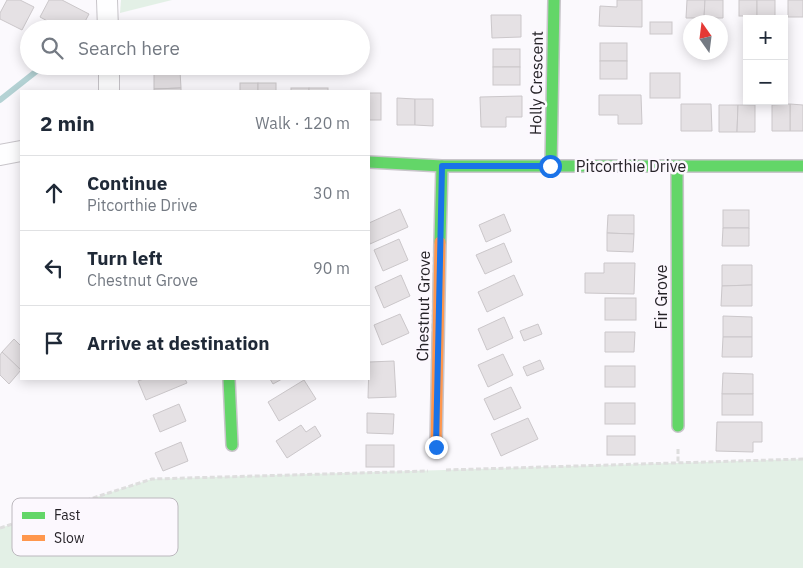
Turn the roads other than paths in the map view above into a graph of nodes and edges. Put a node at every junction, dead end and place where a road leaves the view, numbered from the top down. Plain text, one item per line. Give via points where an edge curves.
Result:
1 (107, 0) edge
2 (554, 0) edge
3 (108, 20) edge
4 (108, 75) edge
5 (109, 90) edge
6 (20, 151) edge
7 (0, 155) edge
8 (370, 162) edge
9 (442, 166) junction
10 (550, 166) junction
11 (677, 166) junction
12 (803, 166) edge
13 (230, 380) edge
14 (678, 426) dead end
15 (232, 445) dead end
16 (436, 447) dead end

1 - 3 street
2 - 10 street, Holly Crescent
4 - 5 street
6 - 7 street
8 - 9 street, Pitcorthie Drive
9 - 10 street, Pitcorthie Drive
9 - 16 street, Chestnut Grove
10 - 11 street, Pitcorthie Drive
11 - 12 street, Pitcorthie Drive
11 - 14 street, Fir Grove
13 - 15 street

